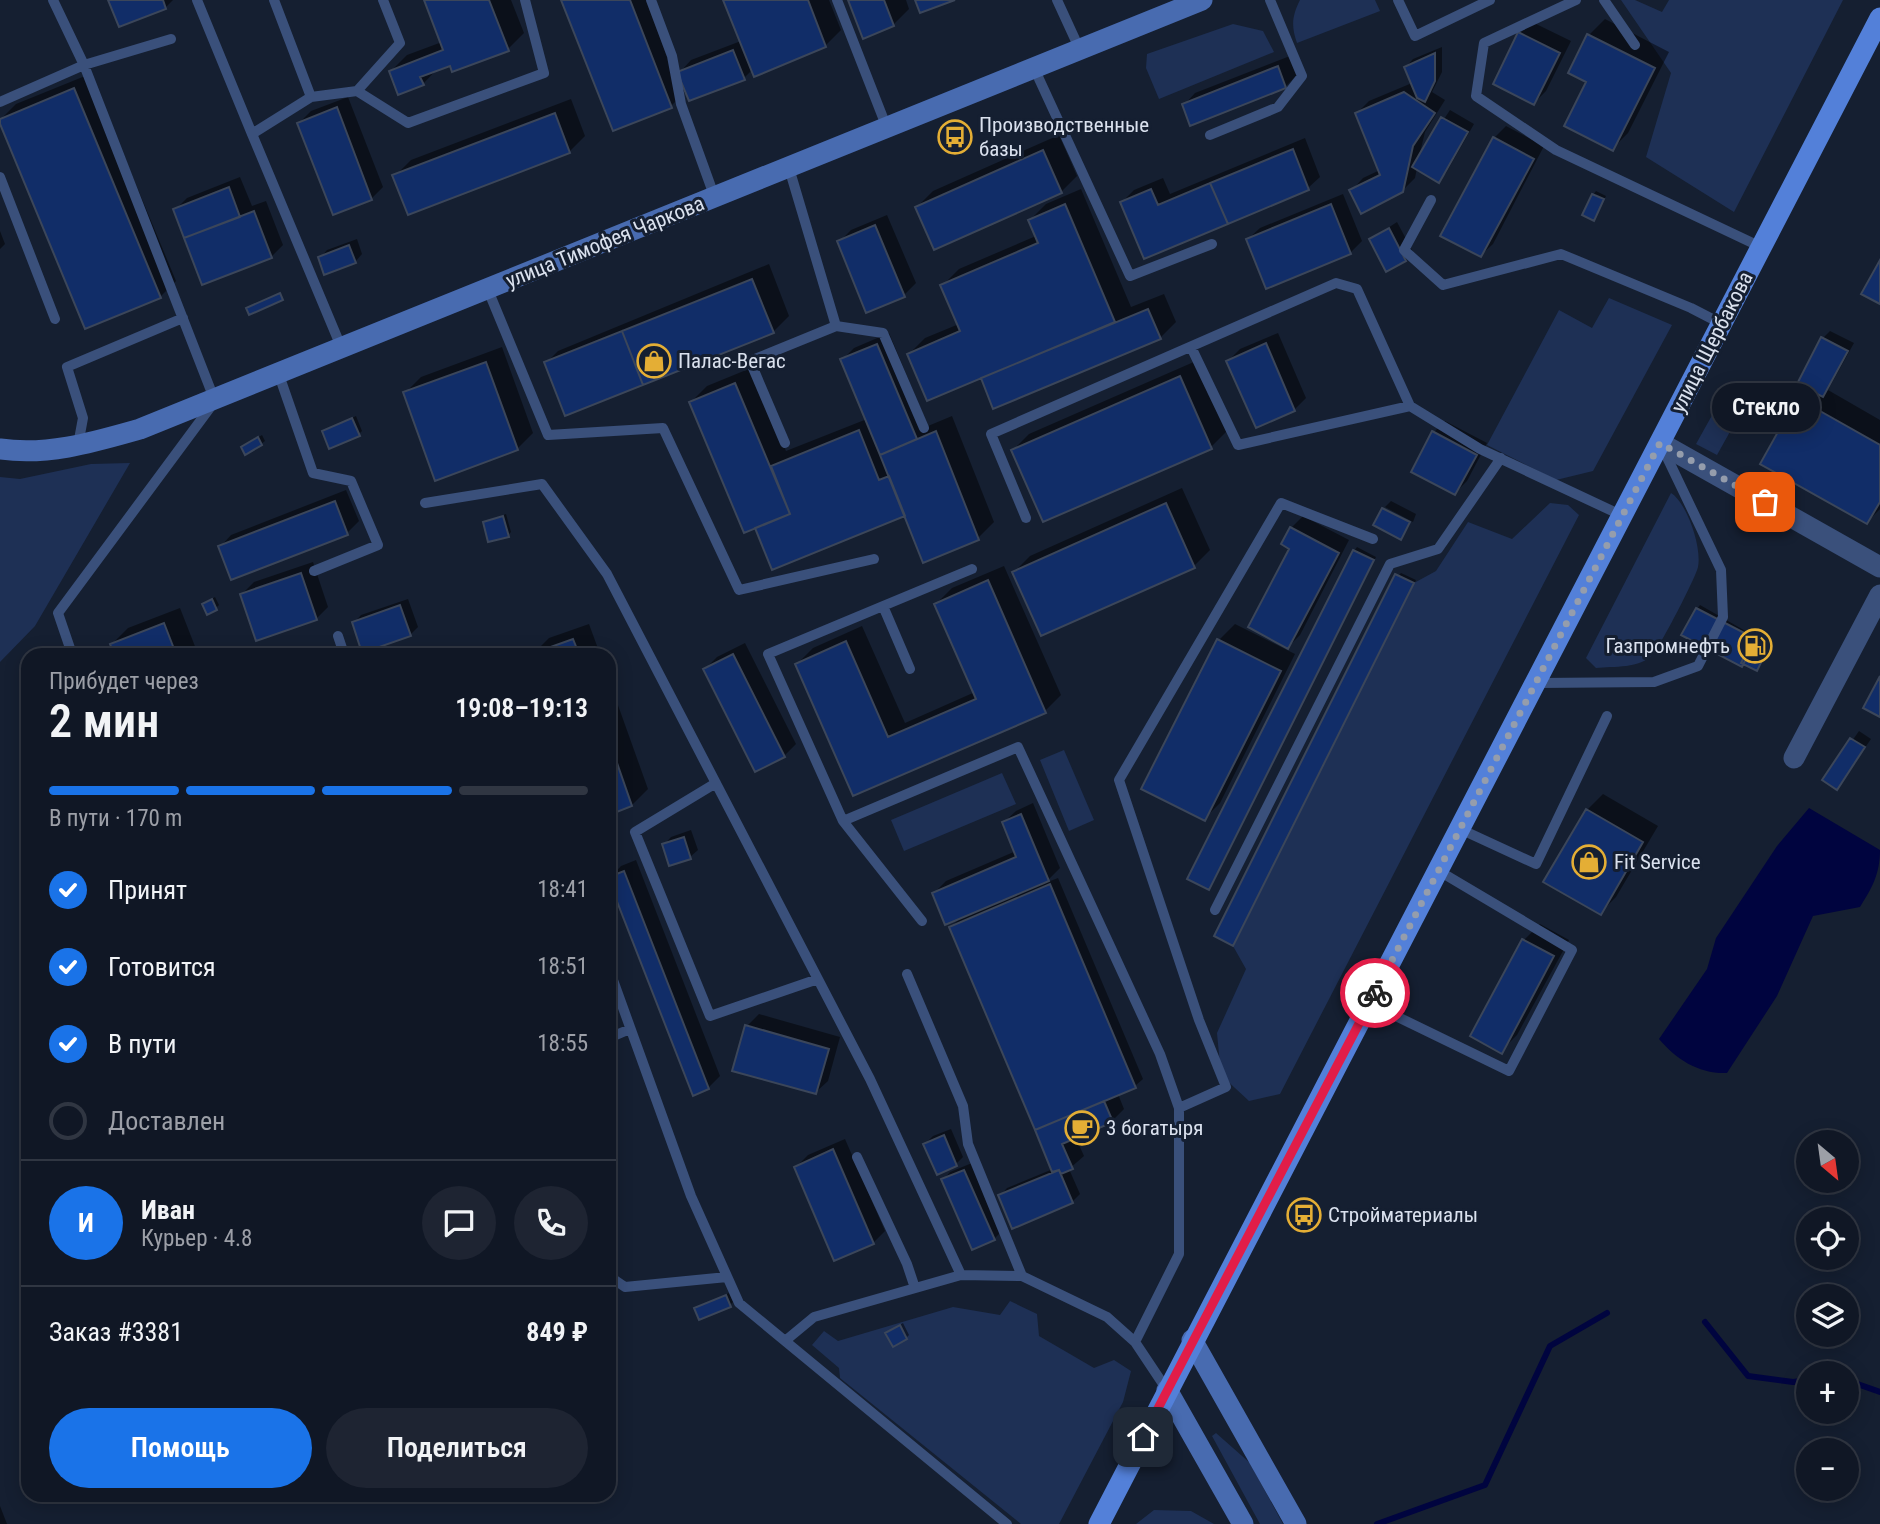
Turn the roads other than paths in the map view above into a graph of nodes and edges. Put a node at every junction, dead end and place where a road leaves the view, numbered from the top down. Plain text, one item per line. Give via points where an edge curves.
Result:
1 (53, 0) edge
2 (197, 0) edge
3 (274, 0) edge
4 (383, 0) edge
5 (524, 0) edge
6 (651, 0) edge
7 (837, 0) edge
8 (1057, 0) edge
9 (1270, 0) edge
10 (1398, 0) edge
11 (1490, 0) edge
12 (1576, 0) edge
13 (1604, 0) edge
14 (1189, 2) edge
15 (1880, 18) edge
16 (171, 39) dead end
17 (1635, 45) dead end
18 (1080, 50) junction
19 (84, 65) junction
20 (1034, 68) junction
21 (357, 91) junction
22 (311, 97) junction
23 (0, 102) edge
24 (887, 128) junction
25 (252, 134) junction
26 (1210, 135) dead end
27 (789, 168) junction
28 (0, 177) edge
29 (715, 198) junction
30 (1431, 200) dead end
31 (1212, 244) dead end
32 (1761, 247) junction
33 (488, 290) junction
34 (183, 318) junction
35 (55, 319) dead end
36 (1722, 324) junction
37 (836, 326) junction
38 (342, 349) junction
39 (1192, 349) junction
40 (279, 375) junction
41 (215, 401) junction
42 (1410, 407) junction
43 (924, 428) dead end
44 (785, 443) dead end
45 (1660, 443) junction
46 (78, 447) junction
47 (0, 449) edge
48 (1501, 458) junction
49 (425, 503) dead end
50 (1623, 516) junction
51 (1026, 518) dead end
52 (1373, 539) dead end
53 (874, 559) dead end
54 (1880, 567) edge
55 (972, 569) dead end
56 (314, 571) dead end
57 (1880, 595) edge
58 (883, 606) junction
59 (338, 636) dead end
60 (70, 648) edge
61 (342, 648) edge
62 (910, 669) dead end
63 (1538, 683) junction
64 (1608, 716) dead end
65 (1794, 758) dead end
66 (716, 783) junction
67 (843, 821) junction
68 (1460, 830) junction
69 (1439, 870) junction
70 (1215, 910) dead end
71 (922, 920) dead end
72 (907, 974) dead end
73 (818, 979) junction
74 (616, 988) edge
75 (1369, 1003) junction
76 (631, 1029) junction
77 (616, 1035) edge
78 (1180, 1108) junction
79 (857, 1157) dead end
80 (961, 1275) junction
81 (1023, 1276) junction
82 (727, 1277) junction
83 (616, 1281) edge
84 (915, 1288) junction
85 (1192, 1340) junction
86 (785, 1341) junction
87 (1135, 1342) junction
88 (1167, 1390) junction
89 (1007, 1524) edge
90 (1099, 1524) edge
91 (1243, 1524) edge
92 (1296, 1524) edge

1 - 19 lane
2 - 25 lane
3 - 22 lane
4 - 21 lane via 400,43
5 - 21 lane via 544,73 408,123
6 - 29 lane
7 - 24 lane
8 - 18 lane
9 - 26 lane via 1302,76 1278,107
10 - 11 lane via 1415,36
12 - 32 lane via 1484,43 1476,96 1556,150
13 - 17 lane
14 - 18 main road, улица Тимофея Чаркова
15 - 32 main road, улица Щербакова
16 - 19 lane
18 - 20 main road, улица Тимофея Чаркова
19 - 23 lane
19 - 34 lane
20 - 24 main road, улица Тимофея Чаркова
20 - 31 lane via 1130,276
21 - 22 lane
22 - 25 lane
24 - 27 main road, улица Тимофея Чаркова
25 - 38 lane
27 - 29 main road, улица Тимофея Чаркова
27 - 37 lane
28 - 35 lane
29 - 33 main road, улица Тимофея Чаркова
30 - 36 lane via 1404,250 1443,285 1561,254
32 - 36 main road, улица Щербакова
33 - 38 main road, улица Тимофея Чаркова
33 - 53 lane via 548,436 663,428 739,590
34 - 41 lane
34 - 46 lane via 67,368 83,418
36 - 45 main road, улица Щербакова
37 - 43 lane via 883,333
37 - 44 lane via 750,361
38 - 40 main road, улица Тимофея Чаркова
39 - 42 lane via 1238,445
39 - 42 lane via 1336,283 1357,289
39 - 51 lane via 991,434
40 - 41 main road, улица Тимофея Чаркова
40 - 56 lane via 313,473 351,481 378,545
41 - 46 main road, улица Тимофея Чаркова
41 - 60 lane via 58,612
42 - 48 lane
45 - 50 main road, улица Щербакова
45 - 54 street
45 - 63 lane via 1721,570 1723,617 1698,666 1654,682
46 - 47 main road, улица Тимофея Чаркова
48 - 50 lane
48 - 70 lane via 1438,549 1390,564
49 - 66 lane via 542,484 607,575
50 - 63 main road, улица Щербакова
52 - 78 lane via 1281,503 1119,780 1226,1087
55 - 58 lane
57 - 65 street
58 - 62 lane
58 - 67 lane via 768,653
59 - 61 lane
63 - 68 main road, улица Щербакова
64 - 68 lane via 1536,864
66 - 73 lane
66 - 73 lane via 635,832 710,1016
67 - 71 lane
67 - 78 lane via 1018,747 1160,1054
68 - 69 main road, улица Щербакова
69 - 75 main road, улица Щербакова
69 - 75 lane via 1572,950 1509,1071
72 - 81 lane via 963,1107 968,1144
73 - 80 lane
74 - 76 lane
75 - 85 main road, улица Щербакова
76 - 77 lane
76 - 82 lane via 691,1196
78 - 87 lane via 1179,1254
79 - 84 lane
80 - 81 lane
80 - 84 lane
81 - 87 lane via 1107,1317
82 - 83 lane via 625,1287
82 - 86 lane via 738,1303
84 - 86 lane via 814,1317
85 - 88 main road, улица Щербакова
85 - 92 main road
86 - 89 lane
87 - 88 lane
88 - 90 main road, улица Щербакова
88 - 91 main road

